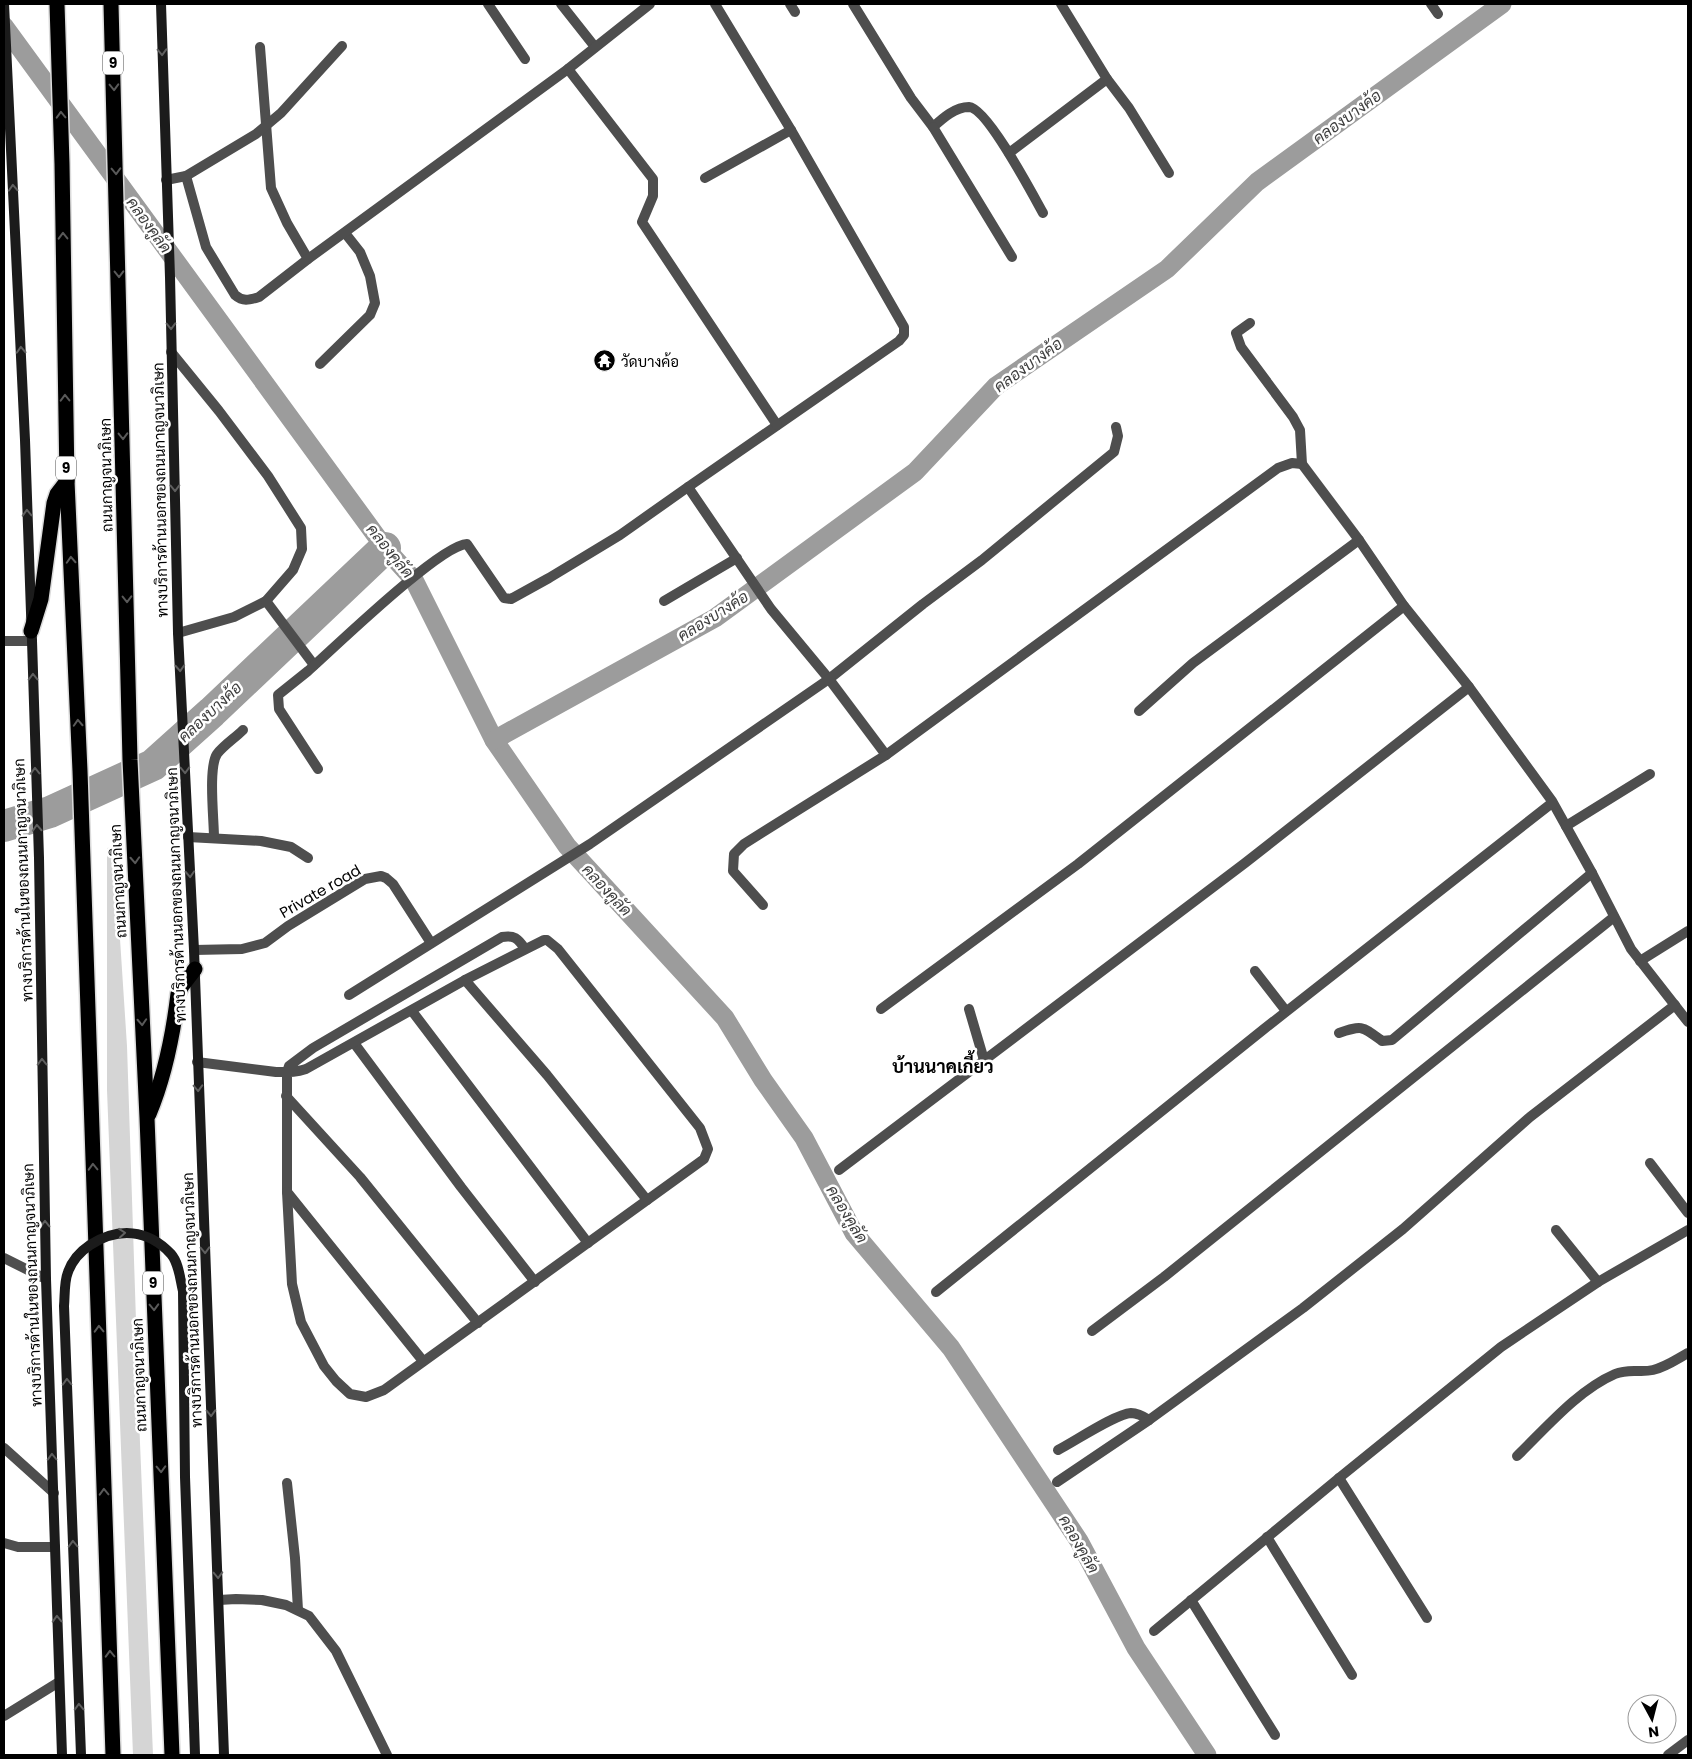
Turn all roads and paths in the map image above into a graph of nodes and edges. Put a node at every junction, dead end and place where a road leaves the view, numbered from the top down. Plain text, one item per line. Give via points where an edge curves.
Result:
1 (4, 4) edge
2 (57, 4) edge
3 (111, 4) edge
4 (161, 4) edge
5 (488, 4) edge
6 (561, 4) edge
7 (650, 4) edge
8 (715, 4) edge
9 (853, 4) edge
10 (1061, 4) edge
11 (1431, 4) edge
12 (1438, 14) dead end
13 (342, 46) dead end
14 (595, 47) junction
15 (260, 48) dead end
16 (5, 58) edge
17 (525, 58) dead end
18 (568, 69) junction
19 (1107, 79) junction
20 (267, 125) junction
21 (933, 127) junction
22 (791, 130) junction
23 (1009, 153) junction
24 (1169, 173) dead end
25 (186, 176) junction
26 (704, 178) dead end
27 (166, 180) junction
28 (1043, 213) dead end
29 (345, 233) junction
30 (1012, 257) dead end
31 (308, 259) junction
32 (1250, 323) dead end
33 (171, 352) junction
34 (320, 364) dead end
35 (777, 426) junction
36 (1116, 427) dead end
37 (1302, 464) junction
38 (66, 481) junction
39 (688, 487) junction
40 (1360, 540) junction
41 (737, 558) junction
42 (266, 601) junction
43 (664, 601) dead end
44 (1404, 606) junction
45 (178, 633) junction
46 (32, 636) junction
47 (4, 641) edge
48 (312, 662) junction
49 (828, 679) junction
50 (1469, 687) junction
51 (1139, 711) dead end
52 (243, 730) dead end
53 (886, 755) junction
54 (318, 769) dead end
55 (1650, 774) dead end
56 (1552, 803) junction
57 (1566, 826) junction
58 (188, 837) junction
59 (214, 838) junction
60 (308, 858) dead end
61 (1592, 873) junction
62 (763, 905) dead end
63 (1614, 917) junction
64 (1688, 931) edge
65 (431, 943) junction
66 (525, 949) junction
67 (194, 950) junction
68 (1640, 961) junction
69 (194, 969) junction
70 (1255, 971) dead end
71 (465, 980) junction
72 (349, 995) dead end
73 (1675, 1005) junction
74 (881, 1009) dead end
75 (969, 1009) dead end
76 (412, 1011) junction
77 (1286, 1011) junction
78 (1688, 1022) edge
79 (1339, 1033) dead end
80 (354, 1043) junction
81 (984, 1060) junction
82 (197, 1062) junction
83 (287, 1072) junction
84 (286, 1096) junction
85 (147, 1118) junction
86 (1650, 1163) dead end
87 (839, 1170) dead end
88 (287, 1192) junction
89 (647, 1200) junction
90 (1688, 1213) edge
91 (1556, 1230) dead end
92 (1688, 1230) edge
93 (588, 1243) junction
94 (4, 1258) edge
95 (46, 1279) junction
96 (535, 1282) junction
97 (1598, 1282) junction
98 (936, 1292) dead end
99 (478, 1323) junction
100 (1092, 1331) dead end
101 (1688, 1353) edge
102 (423, 1361) junction
103 (1149, 1420) junction
104 (4, 1448) edge
105 (1058, 1450) dead end
106 (1517, 1456) dead end
107 (1339, 1478) junction
108 (1057, 1482) dead end
109 (287, 1483) dead end
110 (54, 1493) junction
111 (1267, 1537) junction
112 (4, 1543) edge
113 (55, 1547) junction
114 (219, 1600) junction
115 (1191, 1600) junction
116 (298, 1610) junction
117 (1426, 1618) dead end
118 (1154, 1631) dead end
119 (1352, 1675) dead end
120 (59, 1682) junction
121 (4, 1716) edge
122 (1275, 1735) dead end
123 (1688, 1740) edge
124 (224, 1754) edge
125 (62, 1755) edge
126 (81, 1755) edge
127 (113, 1755) edge
128 (172, 1755) edge
129 (195, 1755) edge
130 (387, 1755) edge
131 (1668, 1755) edge

1 - 16 main road, ทางบริการด้านในของถนนกาญจนาภิเษก
38 -> 2 highway, 9
3 -> 85 highway, ถนนกาญจนาภิเษก / 9 via 130,760
4 -> 27 main road, ทางบริการด้านนอกของถนนกาญจนาภิเษก
5 - 17 street
6 - 14 street
7 - 14 street
8 - 22 street
9 - 21 street via 911,98
10 - 19 street
11 - 12 street
13 - 20 street
14 - 18 street
15 - 20 street
46 -> 16 main road, ทางบริการด้านในของถนนกาญจนาภิเษก
18 - 29 street
18 - 35 street via 653,179 653,196 642,222
19 - 23 street
19 - 24 street
20 - 25 street
20 - 31 street via 271,188
21 - 23 street via 949,113 974,108
21 - 30 street
22 - 26 street
22 - 35 street via 904,327 904,335
23 - 28 street
25 - 27 street
25 - 31 street via 206,247 241,300 258,298
27 -> 33 main road, ทางบริการด้านนอกของถนนกาญจนาภิเษก
29 - 31 street
29 - 34 street via 360,252 370,276 374,303 370,315
32 - 37 street via 1236,333 1241,347 1300,430
33 - 42 street via 268,476 301,528 302,549 293,570
33 -> 45 main road, ทางบริการด้านนอกของถนนกาญจนาภิเษก
35 - 39 street
36 - 49 street via 1118,436 1114,452 982,560
37 - 40 street
37 - 53 street via 1292,463 1278,468
38 - 46 highway via 54,503 41,599
127 -> 38 highway, 9 via 80,772
39 - 41 street
39 - 48 street via 620,535 511,599 504,598 467,544 460,544 404,585
40 - 44 street
40 - 51 street via 1193,663
41 - 43 street
41 - 49 street via 771,609
42 - 45 street via 234,617
42 - 48 street
44 - 50 street
44 - 74 street via 1078,864
45 -> 58 main road, ทางบริการด้านนอกของถนนกาญจนาภิเษก
46 - 47 street
95 -> 46 main road, ทางบริการด้านในของถนนกาญจนาภิเษก
48 - 54 street via 278,695 278,702
49 - 53 street
49 - 65 street via 566,860
50 - 56 street
50 - 81 street via 1245,863
52 - 59 street via 213,761
53 - 62 street via 744,844 734,854 733,870
55 - 57 street
56 - 57 street
56 - 77 street
57 - 61 street
58 - 59 street
58 -> 67 main road, ทางบริการด้านนอกของถนนกาญจนาภิเษก
59 - 60 street via 261,841 290,847
61 - 63 street
61 - 79 street via 1392,1040 1382,1041 1360,1027
63 - 68 street
63 - 100 street
64 - 68 street
65 - 67 street, Private road via 393,884 381,876 365,879 265,942 242,949
65 - 72 street
66 - 71 street
66 - 83 street via 516,937 502,938 313,1048 289,1066
66 - 89 street via 544,940 558,949 700,1128 708,1149 704,1159
67 - 69 main road, ทางบริการด้านนอกของถนนกาญจนาภิเษก
68 - 73 street
69 - 82 main road, ทางบริการด้านนอกของถนนกาญจนาภิเษก
69 - 85 highway via 178,994 166,1061 158,1093
70 - 77 street
71 - 76 street
71 - 89 street via 548,1075
73 - 78 street
73 - 103 street via 1530,1117 1388,1241 1303,1308
75 - 81 street
76 - 80 street
76 - 93 street
77 - 98 street
80 - 83 street via 306,1069
80 - 96 street
81 - 87 street
82 - 83 street
82 -> 114 main road, ทางบริการด้านนอกของถนนกาญจนาภิเษก
83 - 84 street
84 - 88 street
84 - 99 street via 360,1177
85 -> 128 highway, ถนนกาญจนาภิเษก / 9
86 - 90 street
88 - 102 street
88 - 102 street via 292,1284 300,1322 336,1381 350,1394 366,1397 384,1390
89 - 93 street
91 - 97 street
92 - 97 street
93 - 96 street
94 - 95 street
110 -> 95 main road, ทางบริการด้านในของถนนกาญจนาภิเษก
96 - 99 street
97 - 107 street via 1501,1347
99 - 102 street
101 - 106 street via 1662,1368 1629,1370 1600,1382 1582,1394
103 - 105 street via 1130,1413
103 - 108 street
104 - 110 street
107 - 111 street
107 - 117 street
109 - 116 street
110 - 113 main road, ทางบริการด้านในของถนนกาญจนาภิเษก
111 - 115 street
111 - 119 street
112 - 113 street via 18,1547
120 -> 113 main road, ทางบริการด้านในของถนนกาญจนาภิเษก
114 - 116 street via 262,1600
114 - 124 main road, ทางบริการด้านนอกของถนนกาญจนาภิเษก
115 - 118 street
115 - 122 street
116 - 130 street via 309,1616 336,1651
120 - 121 street
120 - 125 main road, ทางบริการด้านในของถนนกาญจนาภิเษก
123 - 131 street
126 -> 129 main road, bridge via 64,1299 68,1272 85,1249 100,1239 128,1232 161,1245 172,1255 182,1291

